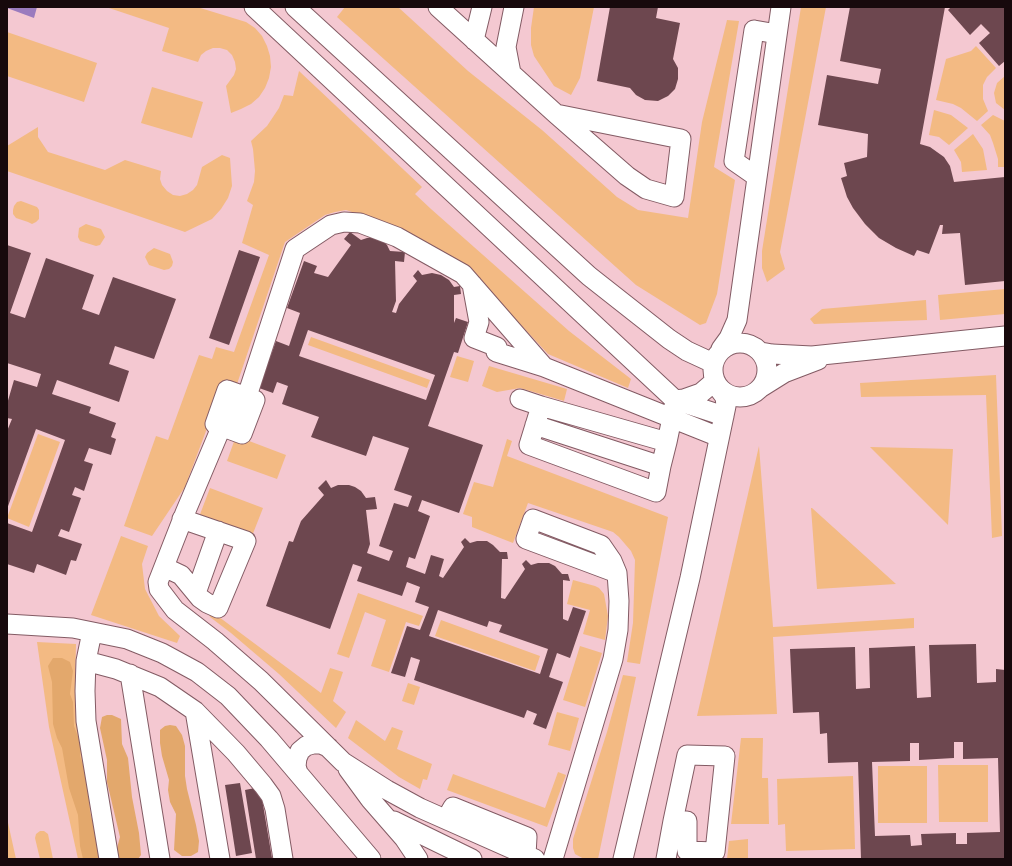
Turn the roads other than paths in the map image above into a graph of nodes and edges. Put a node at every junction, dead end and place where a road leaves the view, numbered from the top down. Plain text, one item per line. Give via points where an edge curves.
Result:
1 (254, 7) edge
2 (295, 7) edge
3 (482, 7) edge
4 (514, 7) edge
5 (781, 7) edge
6 (445, 10) edge
7 (474, 40) junction
8 (511, 73) junction
9 (556, 114) junction
10 (471, 283) junction
11 (738, 307) junction
12 (477, 321) junction
13 (508, 325) junction
14 (1005, 336) edge
15 (758, 349) junction
16 (531, 351) junction
17 (841, 353) junction
18 (544, 367) junction
19 (717, 370) junction
20 (752, 393) junction
21 (520, 399) dead end
22 (541, 406) junction
23 (674, 409) junction
24 (724, 416) junction
25 (535, 425) junction
26 (719, 437) junction
27 (667, 442) junction
28 (661, 466) junction
29 (182, 518) junction
30 (219, 531) junction
31 (164, 567) junction
32 (618, 573) dead end
33 (197, 593) junction
34 (7, 624) edge
35 (92, 632) junction
36 (86, 661) junction
37 (130, 674) junction
38 (195, 711) junction
39 (308, 738) junction
40 (277, 748) junction
41 (343, 762) junction
42 (298, 773) junction
43 (385, 817) junction
44 (673, 821) junction
45 (530, 857) edge
46 (109, 859) edge
47 (160, 859) edge
48 (220, 859) edge
49 (283, 859) edge
50 (370, 859) edge
51 (418, 859) edge
52 (472, 859) edge
53 (553, 859) edge
54 (623, 859) edge
55 (666, 859) edge

1 - 23 street
2 - 19 street via 589,276 675,343
3 - 7 street
4 - 8 street via 506,47
5 - 11 street via 777,34 754,30 734,161 757,178
6 - 7 street
7 - 8 street
8 - 9 street
9 - 9 street via 627,176 646,189 674,197 681,139
10 - 12 street
10 - 13 street
10 - 29 street via 463,274 396,237 360,223 344,222 331,225 295,249 249,390 244,396 255,400 242,434 222,426
11 - 15 street via 743,328
11 - 19 street via 737,320
12 - 13 street
12 - 16 street
12 - 18 street via 474,338 498,347 496,352
13 - 16 street
14 - 17 street
15 - 17 street via 790,356
15 - 19 street via 745,342 728,344
15 - 20 street via 767,365 767,373 765,382
16 - 18 street
17 - 20 street via 784,373
18 - 23 street
19 - 20 street via 727,394 735,397
19 - 23 street via 701,393 684,399
19 - 24 street via 726,403
20 - 24 street via 733,404
21 - 22 street
22 - 25 street
22 - 27 street
23 - 24 street
23 - 26 street
23 - 27 street
24 - 26 street
25 - 28 street
25 - 28 street via 529,445 656,492
26 - 54 street via 690,578
27 - 28 street
29 - 30 street
29 - 31 street
30 - 33 street
30 - 33 street
31 - 33 street via 182,575
31 - 39 street via 158,582 159,589 174,610 261,681
32 - 53 street via 618,630 612,659
34 - 35 street via 73,628
35 - 36 street
35 - 40 street via 126,639 162,653 197,672 228,696
36 - 37 street
36 - 46 street via 86,721
37 - 38 street via 160,686
37 - 47 street
38 - 48 street
38 - 49 street via 236,753 271,796
39 - 40 street via 300,751 292,753
39 - 41 street via 313,744 328,747
39 - 42 street via 297,758
40 - 42 street
41 - 43 street
41 - 45 street via 420,808 446,819 453,807 527,837
42 - 50 street
43 - 51 street
43 - 52 street
44 - 44 street via 688,821 687,850 715,852 725,756 687,755
44 - 55 street

